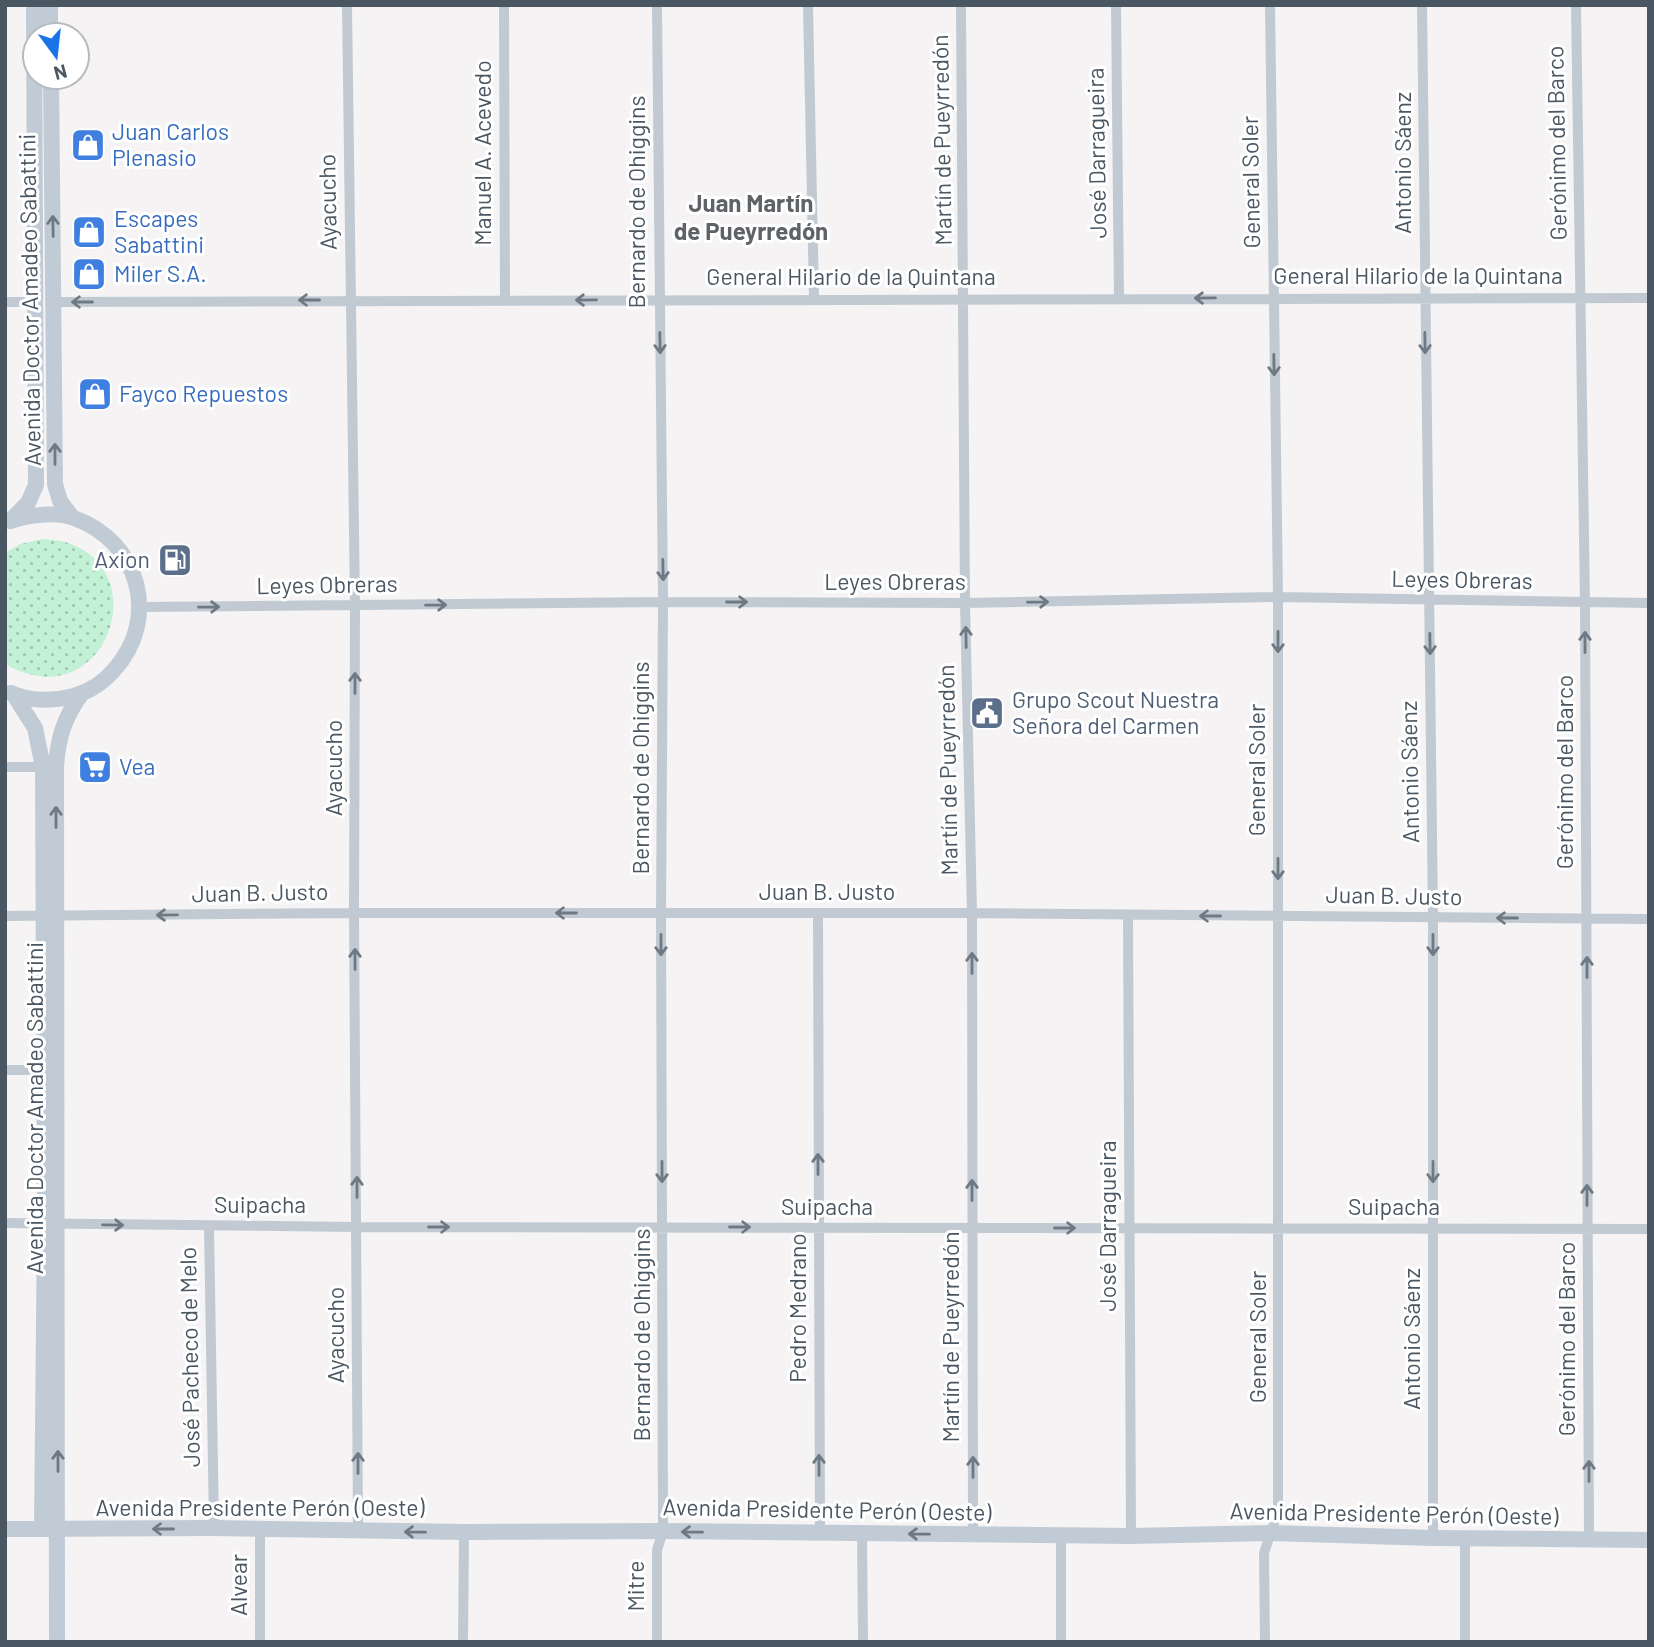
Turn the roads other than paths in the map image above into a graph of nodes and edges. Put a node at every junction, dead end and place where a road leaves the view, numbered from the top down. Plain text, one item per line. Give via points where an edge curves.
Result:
1 (34, 5) edge
2 (347, 5) edge
3 (504, 5) edge
4 (657, 5) edge
5 (808, 5) edge
6 (961, 5) edge
7 (1116, 5) edge
8 (1270, 5) edge
9 (1422, 5) edge
10 (1576, 5) edge
11 (51, 91) edge
12 (1580, 296) junction
13 (1273, 297) junction
14 (1425, 297) junction
15 (814, 298) junction
16 (965, 298) junction
17 (1649, 298) edge
18 (659, 299) junction
19 (1119, 299) junction
20 (350, 300) junction
21 (505, 301) junction
22 (5, 302) edge
23 (35, 302) junction
24 (54, 302) junction
25 (72, 517) junction
26 (8, 522) edge
27 (1278, 597) junction
28 (1429, 600) junction
29 (663, 602) junction
30 (965, 603) junction
31 (1585, 603) junction
32 (1649, 603) edge
33 (355, 606) junction
34 (140, 607) junction
35 (10, 693) edge
36 (82, 694) junction
37 (5, 767) edge
38 (43, 767) junction
39 (661, 912) junction
40 (354, 913) junction
41 (972, 913) junction
42 (818, 914) junction
43 (5, 916) edge
44 (1128, 916) junction
45 (1279, 916) junction
46 (50, 917) junction
47 (1433, 917) junction
48 (1587, 919) junction
49 (1649, 919) edge
50 (5, 1070) edge
51 (45, 1070) junction
52 (5, 1223) edge
53 (51, 1224) junction
54 (209, 1226) junction
55 (357, 1227) junction
56 (663, 1227) junction
57 (1279, 1227) junction
58 (818, 1228) junction
59 (1129, 1228) junction
60 (1432, 1228) junction
61 (1587, 1228) junction
62 (972, 1229) junction
63 (1649, 1229) edge
64 (214, 1528) junction
65 (5, 1529) edge
66 (50, 1529) junction
67 (260, 1529) junction
68 (358, 1531) junction
69 (663, 1531) junction
70 (464, 1532) junction
71 (820, 1533) junction
72 (1271, 1533) junction
73 (862, 1534) junction
74 (973, 1535) junction
75 (1061, 1536) junction
76 (1131, 1536) junction
77 (1433, 1538) junction
78 (1465, 1538) junction
79 (1589, 1539) junction
80 (1649, 1540) edge
81 (57, 1642) edge
82 (260, 1642) edge
83 (463, 1642) edge
84 (657, 1642) edge
85 (863, 1642) edge
86 (1061, 1642) edge
87 (1265, 1642) edge
88 (1465, 1642) edge

1 - 23 main road, Avenida Doctor Amadeo Sabattini
2 - 20 street, Ayacucho
3 - 21 street, Manuel A. Acevedo
4 - 18 street, Bernardo de Ohiggins
5 - 15 street
6 - 16 street, Martín de Pueyrredón
7 - 19 street, José Darragueira
8 - 13 street, General Soler
9 - 14 street, Antonio Sáenz
10 - 12 street, Gerónimo del Barco
24 -> 11 main road, Avenida Doctor Amadeo Sabattini
12 - 14 street, General Hilario de la Quintana
12 - 17 street, General Hilario de la Quintana
12 - 31 street, Gerónimo del Barco
13 - 14 street, General Hilario de la Quintana
13 -> 19 street, General Hilario de la Quintana
13 -> 27 street, General Soler
14 -> 28 street, Antonio Sáenz
15 - 16 street, General Hilario de la Quintana
15 - 18 street, General Hilario de la Quintana
16 - 19 street, General Hilario de la Quintana
16 - 30 street, Martín de Pueyrredón
18 -> 21 street, General Hilario de la Quintana
18 -> 29 street, Bernardo de Ohiggins
20 - 21 street, General Hilario de la Quintana
20 -> 24 street, General Hilario de la Quintana
20 - 33 street, Ayacucho
22 - 23 street
23 - 26 main road, Avenida Doctor Amadeo Sabattini via 36,485 28,503
25 -> 24 main road, Avenida Doctor Amadeo Sabattini via 55,484
25 - 26 main road via 41,514
25 - 34 main road via 99,530 121,551 135,578
27 - 28 street, Leyes Obreras
30 -> 27 street, Leyes Obreras
27 -> 45 street, General Soler
28 - 31 street, Leyes Obreras
28 -> 47 street, Antonio Sáenz
29 -> 30 street, Leyes Obreras
33 -> 29 street, Leyes Obreras
29 - 39 street, Bernardo de Ohiggins
41 -> 30 street, Martín de Pueyrredón
31 - 32 street, Leyes Obreras
48 -> 31 street, Gerónimo del Barco
34 -> 33 street, Leyes Obreras
40 -> 33 street, Ayacucho
34 - 36 main road via 136,634 124,659 106,680
35 - 36 main road via 37,700
35 - 38 main road, Avenida Doctor Amadeo Sabattini via 35,728
46 -> 36 main road, Avenida Doctor Amadeo Sabattini via 58,748 69,712
37 - 38 street
38 - 46 main road, Avenida Doctor Amadeo Sabattini
39 -> 40 street, Juan B. Justo
39 - 42 street, Juan B. Justo
39 -> 56 street, Bernardo de Ohiggins
40 -> 46 street, Juan B. Justo
55 -> 40 street, Ayacucho
41 - 42 street, Juan B. Justo
41 - 44 street, Juan B. Justo
62 -> 41 street, Martín de Pueyrredón
58 -> 42 street, Pedro Medrano
43 - 46 street, Juan B. Justo
45 -> 44 street, Juan B. Justo
44 - 59 street, José Darragueira
45 - 47 street, Juan B. Justo
45 - 57 street, General Soler
46 - 51 main road, Avenida Doctor Amadeo Sabattini
46 - 53 main road, Avenida Doctor Amadeo Sabattini
48 -> 47 street, Juan B. Justo
47 -> 60 street, Antonio Sáenz
48 - 49 street, Juan B. Justo
61 -> 48 street, Gerónimo del Barco
50 - 51 street
51 - 53 main road, Avenida Doctor Amadeo Sabattini
52 - 53 street, Suipacha
53 -> 54 street, Suipacha
53 - 66 main road, Avenida Doctor Amadeo Sabattini
54 - 55 street, Suipacha
54 - 64 street, José Pacheco de Melo
55 -> 56 street, Suipacha
68 -> 55 street, Ayacucho
56 -> 58 street, Suipacha
56 - 69 street, Bernardo de Ohiggins
57 - 59 street, Suipacha
57 - 60 street, Suipacha
57 - 72 street, General Soler via 1278,1511
58 - 62 street, Suipacha
71 -> 58 street, Pedro Medrano
62 -> 59 street, Suipacha
59 - 76 street, José Darragueira
60 - 61 street, Suipacha
60 - 77 street, Antonio Sáenz
61 - 63 street, Suipacha
79 -> 61 street, Gerónimo del Barco
74 -> 62 street, Martín de Pueyrredón
64 -> 66 main road, Avenida Presidente Perón (Oeste)
64 - 67 main road, Avenida Presidente Perón (Oeste)
65 - 66 main road, Avenida Presidente Perón (Oeste)
66 - 81 main road, Avenida Doctor Amadeo Sabattini
67 - 68 main road, Avenida Presidente Perón (Oeste)
67 - 82 street, Alvear
70 -> 68 main road, Avenida Presidente Perón (Oeste)
69 - 70 main road, Avenida Presidente Perón (Oeste)
71 -> 69 main road, Avenida Presidente Perón (Oeste)
69 - 84 street, Mitre via 657,1549
70 - 83 street
71 - 73 main road, Avenida Presidente Perón (Oeste)
72 - 76 main road, Avenida Presidente Perón (Oeste)
72 - 77 main road, Avenida Presidente Perón (Oeste)
72 - 87 street, General Soler via 1264,1553
74 -> 73 main road, Avenida Presidente Perón (Oeste)
73 - 85 street
74 - 75 main road, Avenida Presidente Perón (Oeste)
75 - 76 main road, Avenida Presidente Perón (Oeste)
75 - 86 street
77 - 78 main road, Avenida Presidente Perón (Oeste)
78 - 79 main road, Avenida Presidente Perón (Oeste)
78 - 88 street
79 - 80 main road, Avenida Presidente Perón (Oeste)

